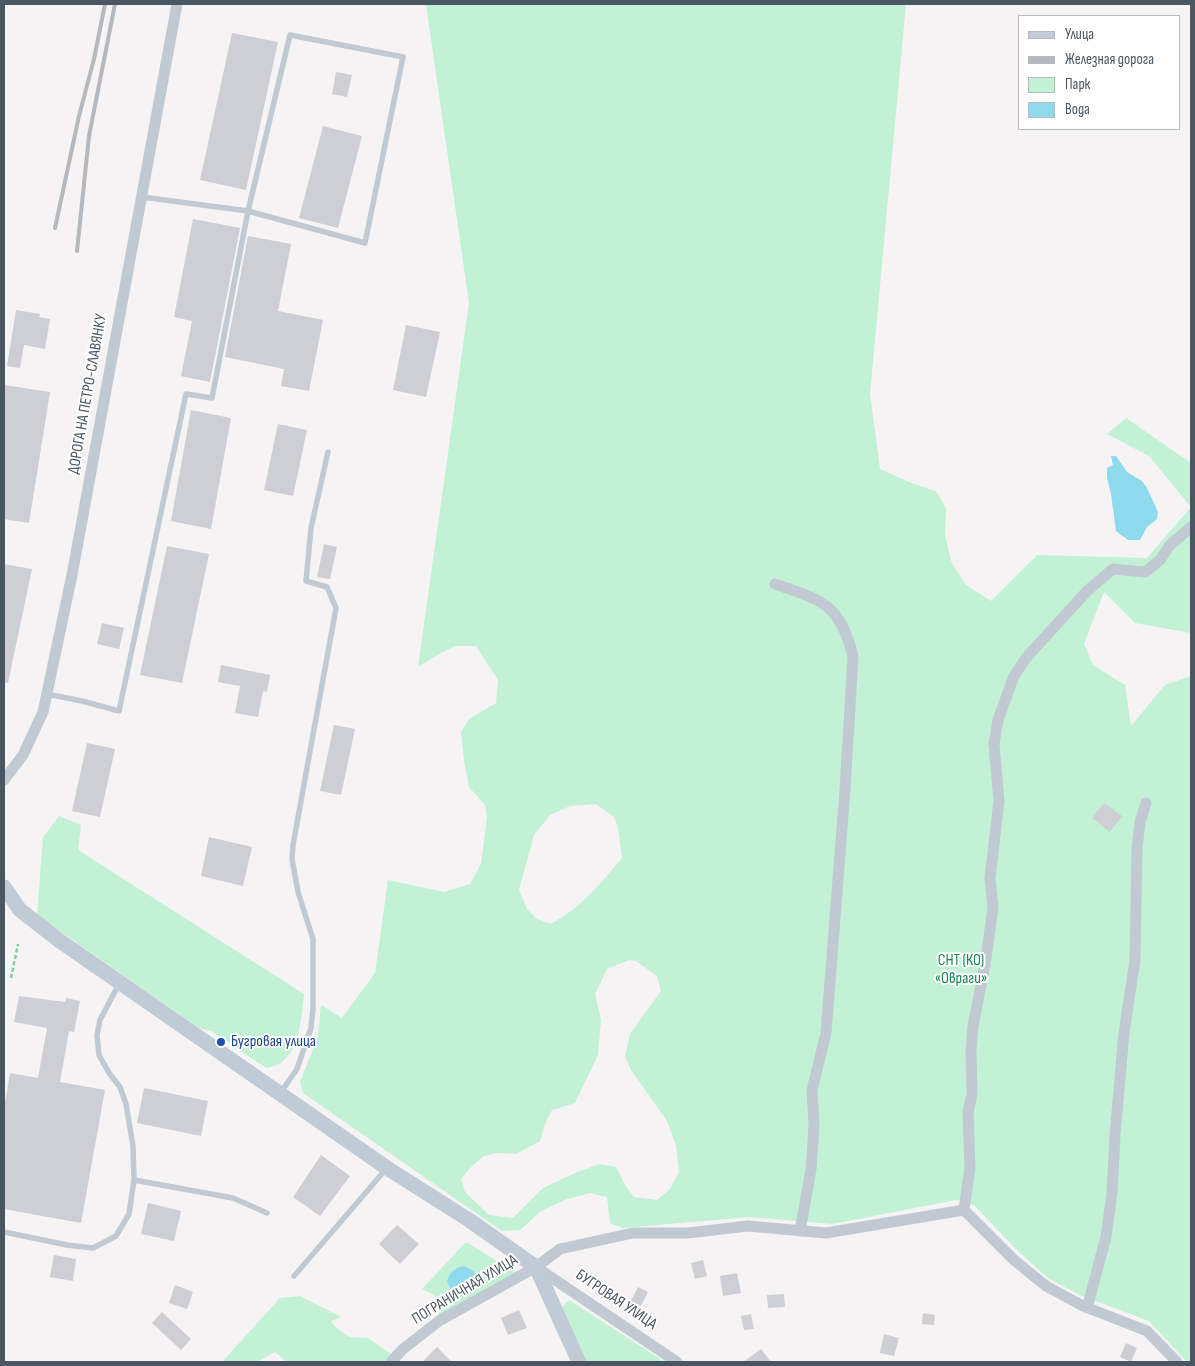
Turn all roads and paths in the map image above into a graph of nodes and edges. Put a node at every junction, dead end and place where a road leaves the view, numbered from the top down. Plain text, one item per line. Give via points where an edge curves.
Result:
1 (177, 4) edge
2 (142, 197) junction
3 (248, 211) junction
4 (328, 452) dead end
5 (1191, 527) edge
6 (774, 584) dead end
7 (46, 694) junction
8 (4, 780) edge
9 (1146, 803) dead end
10 (6, 896) edge
11 (18, 944) dead end
12 (11, 978) dead end
13 (120, 982) junction
14 (280, 1094) junction
15 (387, 1168) junction
16 (134, 1180) junction
17 (964, 1210) junction
18 (267, 1213) dead end
19 (800, 1231) junction
20 (4, 1232) edge
21 (536, 1267) junction
22 (294, 1276) dead end
23 (1087, 1308) junction
24 (391, 1362) edge
25 (579, 1362) edge
26 (677, 1362) edge
27 (1177, 1362) edge

1 - 2 street, ДОРОГА НА ПЕТРО-СЛАВЯНКУ
2 - 3 lane
2 - 7 street, ДОРОГА НА ПЕТРО-СЛАВЯНКУ via 72,575
3 - 3 lane via 365,242 403,57 290,35
3 - 7 lane via 212,398 186,394 119,711
4 - 14 lane via 311,528 306,581 327,587 336,608 292,859 298,892 313,939 313,1008 311,1028 297,1068
5 - 17 street via 1144,572 1113,570 1088,590 1026,658 1014,676 998,720 994,744 999,801 990,878 993,908 973,1026 972,1094 968,1112 970,1168
6 - 19 street via 824,603 839,617 853,656 846,790 826,1033 812,1090 811,1168
7 - 8 street, ДОРОГА НА ПЕТРО-СЛАВЯНКУ via 30,741
9 - 23 street via 1137,849 1135,960 1124,1033 1112,1193 1106,1237
10 - 13 street via 32,921
11 - 12 path
13 - 14 street
13 - 16 lane via 100,1020 97,1036 99,1055 120,1087 126,1104 133,1146
14 - 15 street
15 - 21 street
15 - 22 lane
16 - 18 lane via 233,1198
16 - 20 lane via 129,1214 116,1236 93,1248
17 - 19 street, ПОГРАНИЧНАЯ УЛИЦА via 826,1233
17 - 23 street via 1014,1260 1046,1286
19 - 21 street, ПОГРАНИЧНАЯ УЛИЦА via 748,1226 688,1233 633,1233 560,1249
21 - 24 street, ПОГРАНИЧНАЯ УЛИЦА via 439,1321 402,1349
21 - 25 street
21 - 26 street, БУГРОВАЯ УЛИЦА
23 - 27 street via 1147,1331

